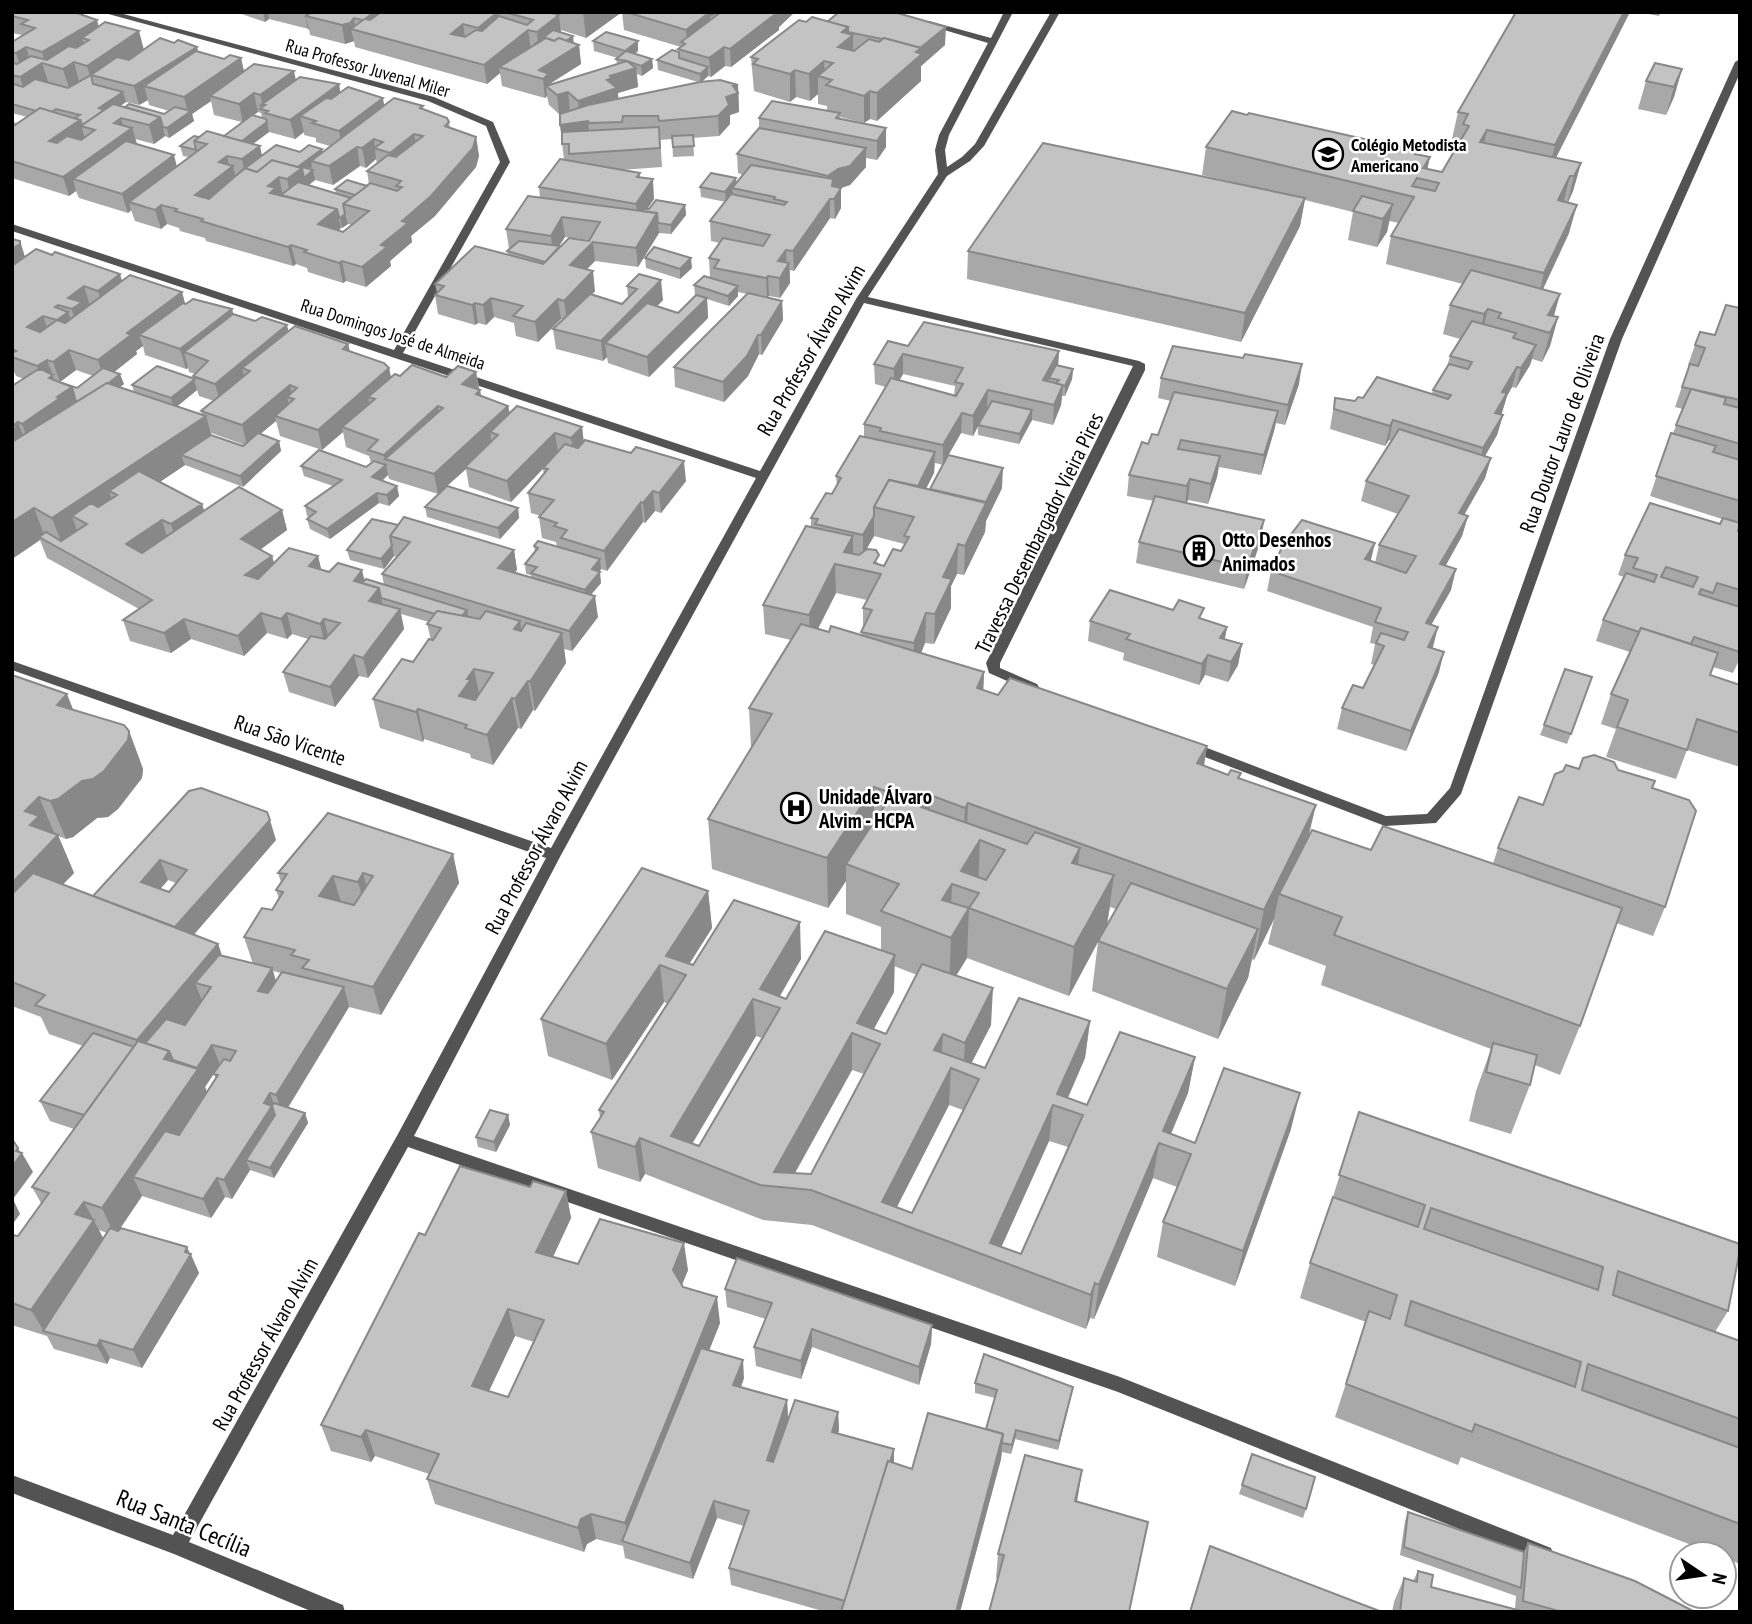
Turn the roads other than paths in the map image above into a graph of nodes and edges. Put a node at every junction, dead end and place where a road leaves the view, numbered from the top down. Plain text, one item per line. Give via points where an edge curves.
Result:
1 (105, 12) edge
2 (1009, 12) edge
3 (1056, 12) edge
4 (912, 19) edge
5 (992, 41) junction
6 (1740, 62) edge
7 (943, 174) junction
8 (12, 227) edge
9 (861, 299) junction
10 (397, 354) junction
11 (763, 476) junction
12 (12, 665) edge
13 (1039, 690) edge
14 (1180, 743) edge
15 (554, 855) junction
16 (404, 1139) junction
17 (12, 1484) edge
18 (177, 1546) junction
19 (1561, 1560) edge
20 (336, 1612) edge

1 - 10 street, Rua Professor Juvenal Miler via 431,99 490,124 505,162
2 - 5 street
3 - 7 street, Rua Professor Álvaro Alvim via 979,146
4 - 5 street
5 - 7 street via 944,135 940,150
6 - 14 street, Rua Doutor Lauro de Oliveira via 1615,339 1456,790 1431,819 1385,821
7 - 9 street, Rua Professor Álvaro Alvim
8 - 10 street, Rua Domingos José de Almeida
9 - 11 street, Rua Professor Álvaro Alvim
9 - 13 street, Travessa Desembargador Vieira Pires via 1139,365 993,663 1001,675
10 - 11 street, Rua Domingos José de Almeida
11 - 15 street, Rua Professor Álvaro Alvim
12 - 15 street, Rua São Vicente
15 - 16 street, Rua Professor Álvaro Alvim
16 - 18 street, Rua Professor Álvaro Alvim
16 - 19 street via 1119,1385
17 - 18 street, Rua Santa Cecília
18 - 20 street, Rua Santa Cecília

